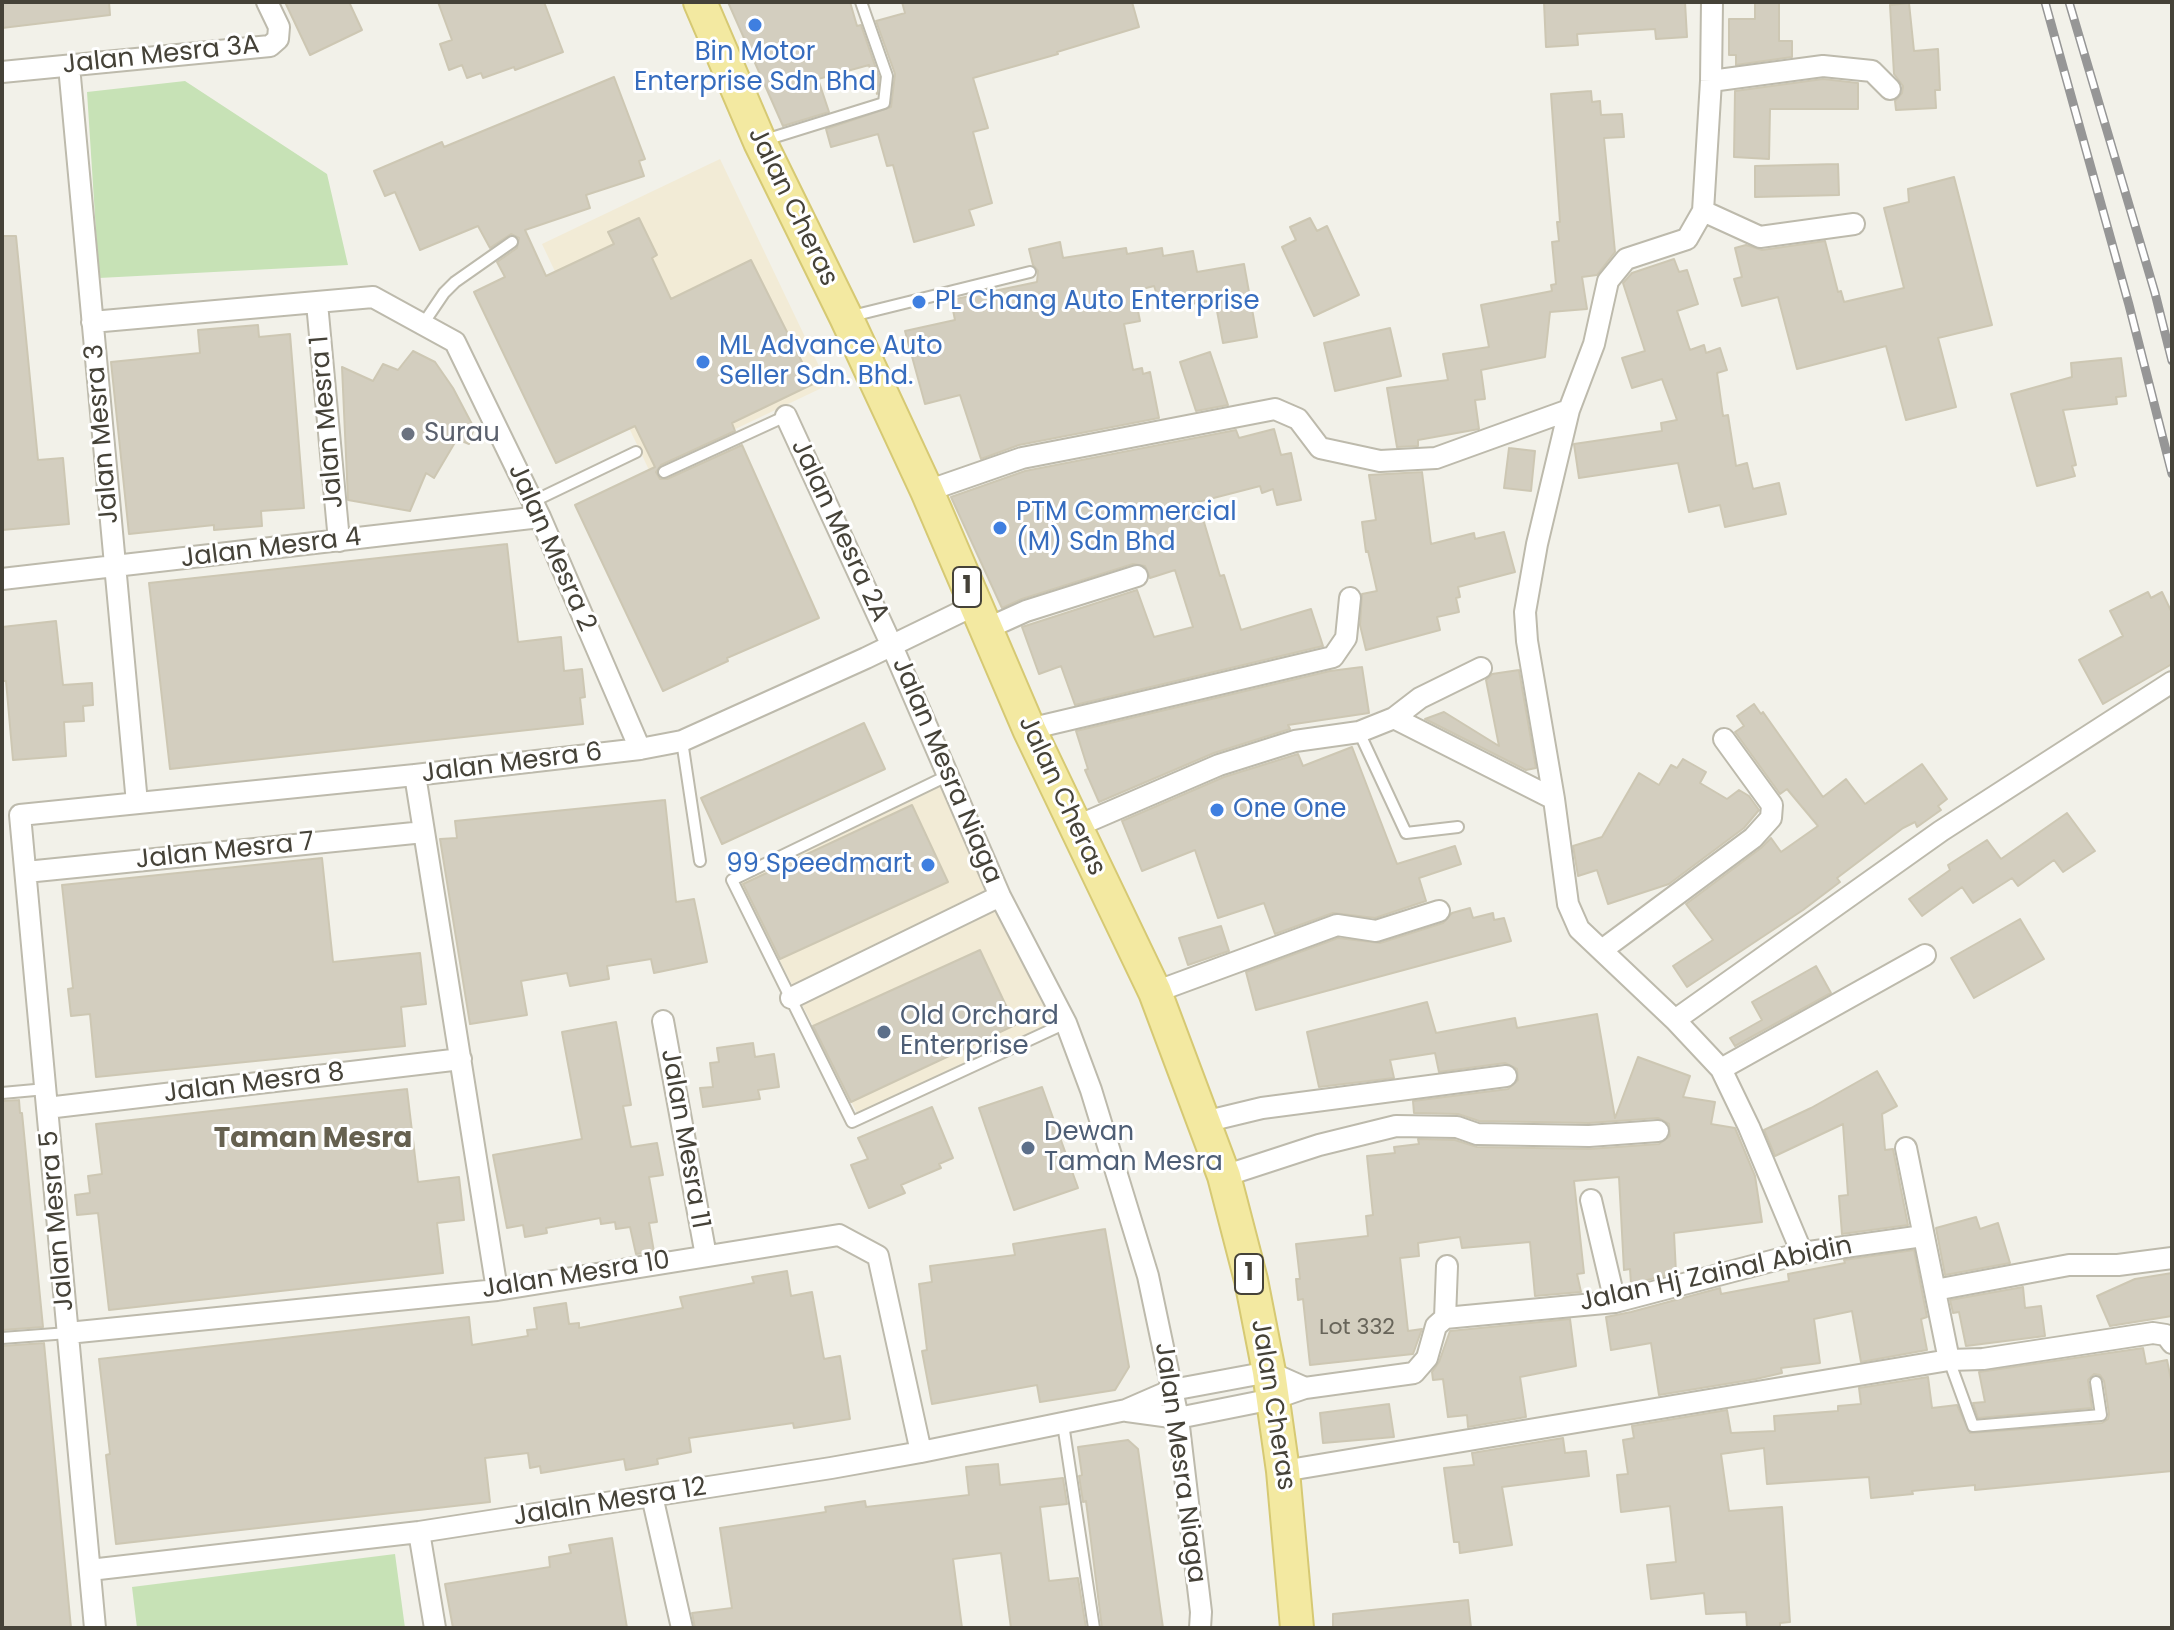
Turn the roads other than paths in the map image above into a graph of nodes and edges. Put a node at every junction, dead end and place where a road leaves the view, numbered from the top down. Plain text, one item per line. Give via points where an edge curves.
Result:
1 (267, 2) edge
2 (700, 2) edge
3 (861, 2) edge
4 (1712, 2) edge
5 (69, 66) junction
6 (2, 72) edge
7 (1711, 81) junction
8 (1890, 89) dead end
9 (760, 142) junction
10 (1703, 211) junction
11 (1854, 224) dead end
12 (512, 242) dead end
13 (1030, 272) dead end
14 (317, 303) junction
15 (846, 317) junction
16 (92, 322) junction
17 (423, 324) junction
18 (1569, 410) junction
19 (786, 416) joint
20 (636, 452) dead end
21 (664, 472) dead end
22 (927, 491) junction
23 (536, 510) junction
24 (339, 541) junction
25 (115, 567) junction
26 (1137, 576) dead end
27 (2, 579) edge
28 (1350, 598) dead end
29 (980, 617) junction
30 (892, 646) junction
31 (1481, 668) dead end
32 (2172, 682) edge
33 (1394, 718) junction
34 (1029, 729) junction
35 (1359, 732) junction
36 (1724, 739) dead end
37 (682, 741) junction
38 (640, 749) junction
39 (415, 775) junction
40 (949, 775) junction
41 (1554, 799) junction
42 (137, 803) junction
43 (20, 815) joint
44 (1075, 827) junction
45 (1458, 827) dead end
46 (424, 832) junction
47 (700, 861) dead end
48 (26, 872) junction
49 (1000, 896) junction
50 (1439, 911) dead end
51 (1602, 950) junction
52 (1925, 955) dead end
53 (1155, 992) junction
54 (791, 998) junction
55 (1675, 1020) junction
56 (663, 1021) dead end
57 (1066, 1023) junction
58 (461, 1059) junction
59 (1721, 1069) junction
60 (1506, 1076) dead end
61 (2, 1093) edge
62 (46, 1099) junction
63 (1204, 1122) junction
64 (1658, 1131) dead end
65 (1906, 1148) dead end
66 (1224, 1176) junction
67 (1591, 1200) dead end
68 (1923, 1236) junction
69 (1802, 1253) junction
70 (706, 1256) junction
71 (2172, 1258) edge
72 (1447, 1266) dead end
73 (497, 1290) junction
74 (1935, 1290) junction
75 (1615, 1302) junction
76 (1445, 1318) junction
77 (68, 1333) junction
78 (2, 1338) edge
79 (2172, 1343) edge
80 (1949, 1360) junction
81 (2096, 1382) dead end
82 (1271, 1386) junction
83 (1172, 1390) junction
84 (1126, 1410) junction
85 (1178, 1418) junction
86 (1063, 1424) junction
87 (921, 1452) junction
88 (1283, 1471) junction
89 (652, 1496) junction
90 (419, 1532) junction
91 (90, 1570) junction
92 (95, 1628) edge
93 (435, 1628) edge
94 (682, 1628) edge
95 (1094, 1628) edge
96 (1200, 1628) edge
97 (1297, 1628) edge

1 - 5 street, Jalan Mesra 3A via 279,27 278,39 270,46
2 - 9 main road, Jalan Cheras / 1
3 - 9 lane via 887,76 884,103
4 - 7 street
5 - 6 street, Jalan Mesra 3A
5 - 16 street, Jalan Mesra 3
7 - 8 street via 1823,66 1872,71
7 - 10 street
9 - 15 main road, Jalan Cheras / 1
10 - 11 street via 1760,237
10 - 18 street via 1687,239 1626,259 1608,281 1594,344
12 - 17 lane via 455,282
13 - 15 lane
14 - 16 street, Jalan Mesra 2
14 - 17 street, Jalan Mesra 2 via 373,297
14 - 24 street, Jalan Mesra 1
15 - 22 main road, Jalan Cheras / 1
16 - 25 street, Jalan Mesra 3
17 - 23 street, Jalan Mesra 2 via 455,342
18 - 22 street via 1436,458 1380,461 1320,448 1298,419 1275,409 1022,458
18 - 41 street via 1525,612
19 - 21 lane
19 - 30 street, Jalan Mesra 2A
20 - 23 lane
22 - 29 main road, Jalan Cheras / 1
23 - 24 street, Jalan Mesra 4
23 - 38 street, Jalan Mesra 2
24 - 25 street, Jalan Mesra 4
25 - 27 street, Jalan Mesra 4
25 - 42 street, Jalan Mesra 3
26 - 29 street, Jalan Mesra 6 via 1026,611
28 - 34 street via 1346,638 1333,657
29 - 30 street, Jalan Mesra 6
29 - 34 main road, Jalan Cheras / 1
30 - 37 street, Jalan Mesra 6
30 - 40 street, Jalan Mesra Niaga
31 - 33 street via 1420,698
32 - 55 street via 1941,831
33 - 35 street
33 - 41 street
34 - 44 main road, Jalan Cheras / 1
35 - 44 street via 1295,741 1219,765
35 - 45 lane via 1406,833
36 - 51 street via 1772,805 1771,818 1753,838
37 - 38 street, Jalan Mesra 6
37 - 47 lane
38 - 39 street, Jalan Mesra 6
39 - 42 street, Jalan Mesra 6
39 - 46 street
40 - 49 street, Jalan Mesra Niaga
40 - 54 lane via 732,880
41 - 51 street via 1568,904 1579,929
42 - 43 street, Jalan Mesra 6
43 - 48 street, Jalan Mesra 5
44 - 53 main road, Jalan Cheras / 1
46 - 48 street, Jalan Mesra 7
46 - 58 street
48 - 62 street, Jalan Mesra 5
49 - 54 street, Jalan Mesra Niaga
49 - 57 street, Jalan Mesra Niaga
50 - 53 street via 1376,931 1337,925
51 - 55 street
52 - 59 street
53 - 63 main road, Jalan Cheras / 1
54 - 57 lane via 852,1122
55 - 59 street
56 - 70 street, Jalan Mesra 11
57 - 83 street, Jalan Mesra Niaga via 1148,1276
58 - 62 street, Jalan Mesra 8
58 - 73 street
59 - 69 street
60 - 63 street via 1262,1108
61 - 62 lane
62 - 77 street, Jalan Mesra 5
63 - 66 main road, Jalan Cheras / 1
64 - 66 street via 1477,1134 1457,1127 1396,1126
65 - 68 street
66 - 82 main road, Jalan Cheras / 1
67 - 75 street
68 - 69 street, Jalan Hj Zainal Abidin
68 - 74 street
69 - 75 street, Jalan Hj Zainal Abidin
70 - 73 street, Jalan Mesra 10
70 - 87 street, Jalan Mesra 10 via 839,1235 878,1256
71 - 74 street via 2069,1265
72 - 76 street
73 - 77 street, Jalan Mesra 10
74 - 80 street
75 - 76 street, Jalan Hj Zainal Abidin
76 - 82 street via 1414,1373 1305,1388
77 - 78 lane
77 - 91 street, Jalan Mesra 5
79 - 80 street via 2166,1335 2153,1333
80 - 81 lane via 1973,1426 2101,1415
80 - 88 street
82 - 83 street
82 - 85 street
82 - 88 main road, Jalan Cheras / 1
83 - 84 street
83 - 85 street, Jalan Mesra Niaga
84 - 85 street
84 - 86 street, Jalaln Mesra 12
85 - 96 street, Jalan Mesra Niaga
86 - 87 street, Jalaln Mesra 12
86 - 95 lane
87 - 89 street, Jalaln Mesra 12
88 - 97 main road, Jalan Cheras / 1
89 - 90 street, Jalaln Mesra 12
89 - 94 street
90 - 91 street, Jalaln Mesra 12
90 - 93 street
91 - 92 street, Jalan Mesra 5

